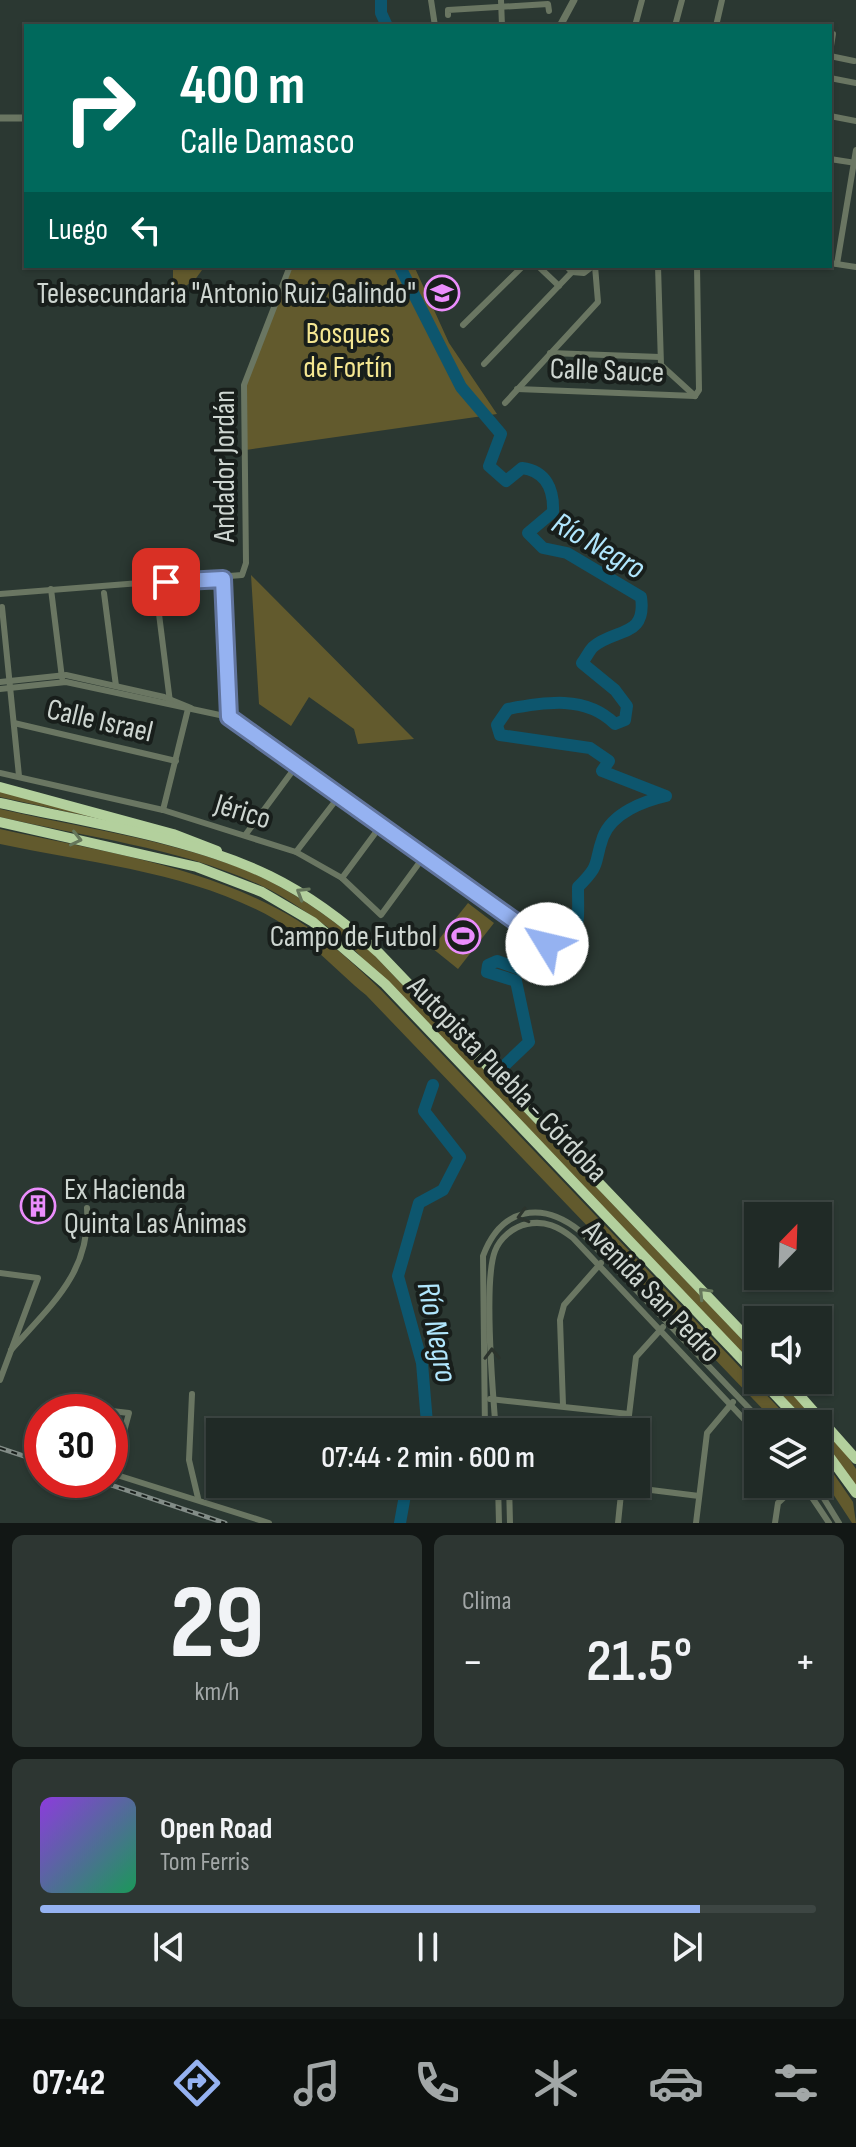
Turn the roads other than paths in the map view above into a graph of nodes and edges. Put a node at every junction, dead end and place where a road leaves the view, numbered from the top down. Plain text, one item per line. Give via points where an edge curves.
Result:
1 (431, 0) edge
2 (574, 0) edge
3 (642, 0) edge
4 (682, 0) edge
5 (722, 0) edge
6 (502, 3) edge
7 (549, 11) dead end
8 (448, 15) dead end
9 (435, 24) edge
10 (502, 24) edge
11 (561, 24) edge
12 (636, 24) edge
13 (676, 24) edge
14 (716, 24) edge
15 (833, 34) dead end
16 (832, 41) edge
17 (832, 55) edge
18 (854, 61) edge
19 (832, 78) edge
20 (856, 83) edge
21 (832, 116) edge
22 (0, 118) edge
23 (24, 118) edge
24 (856, 121) edge
25 (856, 150) edge
26 (832, 159) edge
27 (855, 163) edge
28 (833, 263) edge
29 (856, 267) edge
30 (289, 268) edge
31 (521, 268) edge
32 (540, 268) edge
33 (568, 268) edge
34 (591, 268) edge
35 (594, 268) edge
36 (658, 268) edge
37 (697, 268) edge
38 (572, 272) junction
39 (559, 286) junction
40 (463, 325) dead end
41 (550, 353) junction
42 (660, 357) junction
43 (484, 364) dead end
44 (517, 389) junction
45 (695, 396) junction
46 (505, 403) dead end
47 (223, 579) junction
48 (51, 589) junction
49 (104, 593) dead end
50 (0, 594) edge
51 (157, 598) dead end
52 (2, 607) dead end
53 (62, 678) junction
54 (0, 682) edge
55 (11, 684) junction
56 (0, 689) edge
57 (116, 689) junction
58 (170, 702) junction
59 (190, 707) junction
60 (229, 717) junction
61 (14, 723) junction
62 (176, 761) junction
63 (297, 765) junction
64 (0, 773) edge
65 (19, 776) junction
66 (0, 787) edge
67 (340, 795) junction
68 (0, 803) edge
69 (163, 810) junction
70 (0, 822) edge
71 (382, 824) junction
72 (246, 834) junction
73 (296, 852) junction
74 (425, 855) junction
75 (240, 863) junction
76 (342, 878) junction
77 (547, 944) dead end
78 (87, 1208) dead end
79 (607, 1258) junction
80 (599, 1266) junction
81 (0, 1273) edge
82 (668, 1322) junction
83 (660, 1329) junction
84 (744, 1334) edge
85 (11, 1350) junction
86 (744, 1361) edge
87 (0, 1380) edge
88 (192, 1394) dead end
89 (775, 1394) edge
90 (798, 1394) edge
91 (739, 1397) junction
92 (482, 1398) junction
93 (493, 1399) junction
94 (731, 1404) junction
95 (563, 1405) junction
96 (751, 1410) edge
97 (790, 1410) edge
98 (629, 1414) junction
99 (484, 1418) edge
100 (495, 1418) edge
101 (629, 1418) edge
102 (744, 1418) edge
103 (856, 1459) edge
104 (832, 1460) edge
105 (128, 1478) edge
106 (650, 1489) edge
107 (856, 1493) edge
108 (699, 1496) junction
109 (198, 1498) junction
110 (498, 1498) edge
111 (509, 1498) edge
112 (621, 1498) edge
113 (784, 1498) edge
114 (810, 1498) edge
115 (824, 1498) edge
116 (269, 1523) edge
117 (499, 1523) edge
118 (510, 1523) edge
119 (618, 1523) edge
120 (696, 1523) edge
121 (775, 1523) edge
122 (829, 1523) edge
123 (839, 1523) edge

1 - 9 street
2 - 11 street
3 - 12 street
4 - 13 street
5 - 14 street
6 - 7 street via 548,4
6 - 8 street via 448,10
6 - 10 street
15 - 16 street
17 - 18 street
19 - 20 street
21 - 24 street
22 - 23 street
25 - 27 street
26 - 27 street
27 - 28 street
28 - 29 street
30 - 47 street, Andador Jordán via 246,373 246,569
31 - 40 street
32 - 39 street
33 - 38 street
34 - 38 street
35 - 41 street via 598,302
36 - 42 street
37 - 45 street
38 - 39 street
39 - 43 street
41 - 42 street
41 - 44 street
42 - 45 street via 661,365
44 - 45 street, Calle Sauce
44 - 46 street
47 - 48 street, Andador Jordán
47 - 60 street
48 - 50 street, Andador Jordán
48 - 53 street
49 - 57 street
51 - 58 street
52 - 55 street
53 - 55 street
53 - 57 street
54 - 55 street
55 - 56 street
55 - 61 street
57 - 58 street
58 - 59 street
59 - 60 street
59 - 62 street
60 - 63 street
61 - 62 street, Calle Israel
61 - 65 street
62 - 69 street
63 - 67 street
63 - 72 street
64 - 65 street, Jérico
65 - 69 street, Jérico
66 - 75 highway via 173,834
67 - 71 street
67 - 73 street
68 - 75 highway, Autopista Puebla - Córdoba
69 - 72 street, Jérico
70 -> 86 highway, Autopista Puebla - Córdoba via 220,875 262,892 332,936 385,984
71 - 74 street
71 - 76 street
72 - 73 street, Jérico
73 - 76 street, Jérico
74 - 76 street, Jérico via 381,915
74 - 77 street
84 -> 75 highway, Autopista Puebla - Córdoba via 379,953 316,902
78 - 85 street via 85,1252 73,1275
79 - 80 street
79 - 82 street, Avenida San Pedro
79 -> 92 street, Avenida San Pedro via 568,1221 551,1214 521,1214 493,1233 481,1274
80 - 83 street, Avenida San Pedro
93 -> 80 street, Avenida San Pedro via 490,1275 500,1241 526,1224 546,1223 573,1238
80 - 95 street via 564,1305 560,1320
81 - 85 street via 38,1278
82 - 83 street
82 - 91 street, Avenida San Pedro
83 - 94 street, Avenida San Pedro
83 - 98 street via 636,1357
85 - 87 street
88 - 109 street via 189,1460
89 - 97 highway, Autopista Puebla - Córdoba
90 - 103 highway
91 - 94 street
91 - 96 street, Avenida San Pedro
92 - 93 street
92 - 99 street, Avenida San Pedro
93 - 95 street
93 - 100 street, Avenida San Pedro
94 - 102 street, Avenida San Pedro
94 - 108 street via 707,1433
95 - 98 street
98 - 101 street
104 - 107 highway
105 - 109 street
106 - 108 street
108 - 120 street
109 - 116 street
110 - 117 street
111 - 118 street
112 - 119 street
113 - 121 street
114 - 122 street
115 - 123 street

